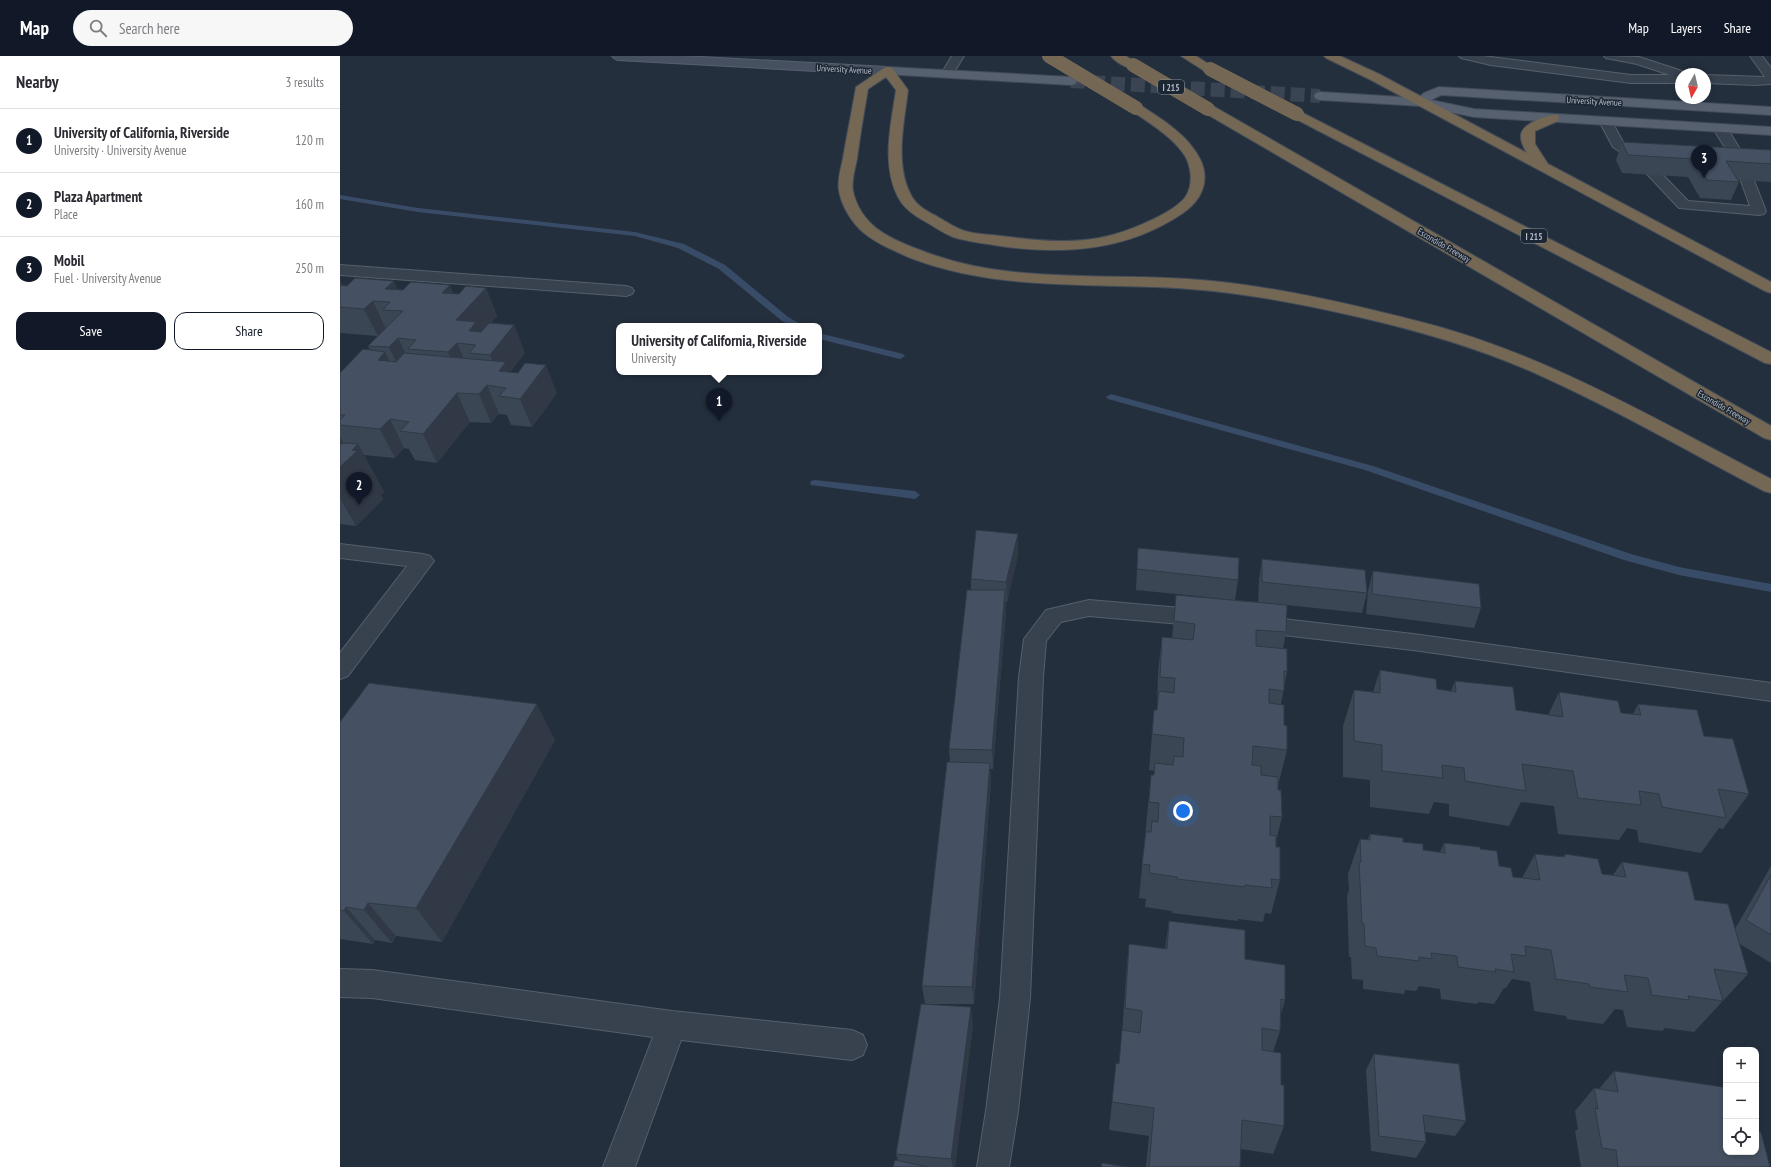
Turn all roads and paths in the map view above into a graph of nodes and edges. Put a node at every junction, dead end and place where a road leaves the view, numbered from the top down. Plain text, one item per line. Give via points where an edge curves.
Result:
1 (618, 56) edge
2 (958, 56) edge
3 (1049, 56) edge
4 (1117, 56) edge
5 (1187, 56) edge
6 (1330, 56) edge
7 (1466, 56) edge
8 (1610, 56) edge
9 (1756, 56) edge
10 (888, 71) junction
11 (1675, 72) edge
12 (947, 74) junction
13 (1675, 79) edge
14 (1711, 79) edge
15 (1771, 79) edge
16 (1071, 81) tunnel mouth
17 (1320, 96) tunnel mouth
18 (1421, 102) junction
19 (1771, 111) edge
20 (1553, 118) junction
21 (1606, 121) junction
22 (1720, 128) junction
23 (1771, 131) edge
24 (1643, 161) edge
25 (1544, 167) junction
26 (1654, 174) edge
27 (340, 270) edge
28 (1771, 288) edge
29 (626, 291) dead end
30 (1771, 358) edge
31 (1771, 434) edge
32 (1771, 487) edge
33 (340, 551) edge
34 (340, 670) edge
35 (1771, 692) edge
36 (340, 983) edge
37 (672, 1025) junction
38 (852, 1045) dead end
39 (619, 1167) edge
40 (994, 1167) edge

1 - 10 street, University Avenue
2 - 12 lane
3 - 10 highway, bridge via 1136,108 1180,141 1194,160 1199,179 1192,198 1165,220 1133,234 1098,243 1017,245 963,235 921,214 906,199 898,180 895,154 902,90
4 - 31 highway, Escondido Freeway / I 215, bridge
5 - 30 highway, I 215, bridge
6 - 18 highway
7 - 13 lane via 1618,77
8 - 11 lane
9 - 15 lane
10 - 12 main road, University Avenue
10 - 32 highway via 862,87 845,188 849,203 860,220 881,239 917,256 953,268 1033,278 1192,284 1241,289 1306,299 1429,329 1541,370 1603,399
12 - 16 main road, University Avenue
14 - 15 lane
17 - 18 main road, University Avenue
18 - 19 main road, University Avenue via 1439,92
18 - 20 main road, University Avenue via 1474,113
18 - 25 highway
20 - 21 main road, University Avenue
20 - 25 highway via 1528,131 1528,144
21 - 22 main road, University Avenue
21 - 24 lane via 1618,144
22 - 23 main road, University Avenue
22 - 26 lane via 1746,174 1760,211 1684,205
25 - 28 highway
27 - 29 lane
33 - 34 lane via 423,561
35 - 40 lane via 1413,642 1228,621 1089,608 1054,616 1035,639 1014,998
36 - 37 lane via 372,984
37 - 38 lane
37 - 39 lane

